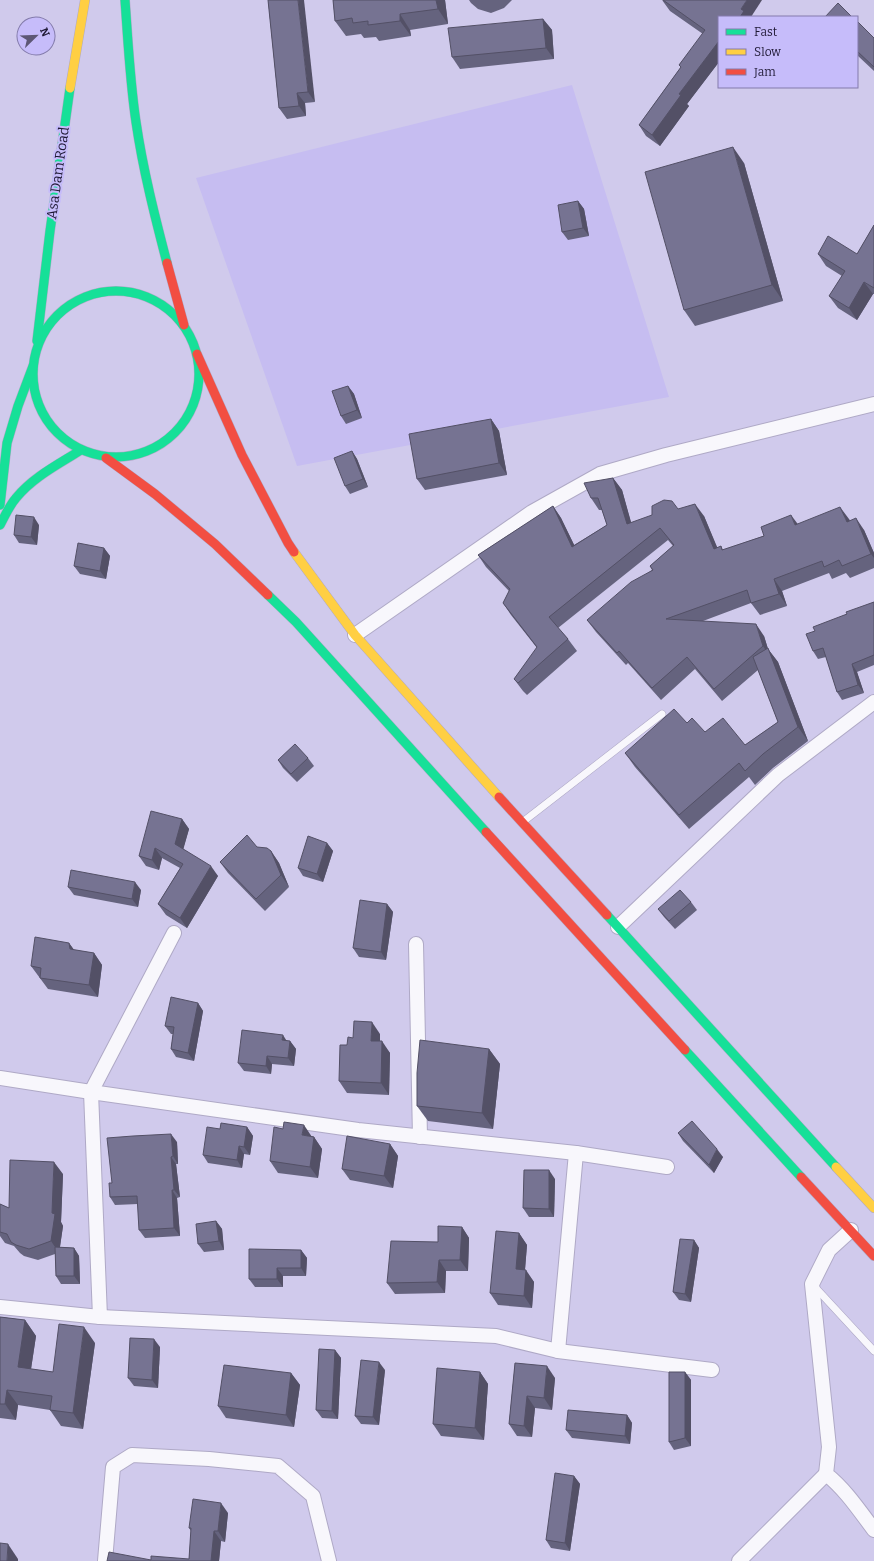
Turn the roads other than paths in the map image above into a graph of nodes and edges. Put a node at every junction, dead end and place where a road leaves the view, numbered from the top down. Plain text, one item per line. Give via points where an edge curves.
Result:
1 (84, 0) edge
2 (125, 0) edge
3 (185, 326) junction
4 (37, 348) junction
5 (197, 354) junction
6 (33, 366) junction
7 (874, 404) edge
8 (81, 450) junction
9 (106, 458) junction
10 (0, 505) edge
11 (0, 525) edge
12 (355, 635) junction
13 (874, 702) edge
14 (662, 714) dead end
15 (522, 822) junction
16 (618, 927) junction
17 (174, 933) dead end
18 (416, 944) dead end
19 (0, 1078) edge
20 (91, 1092) junction
21 (420, 1137) junction
22 (576, 1153) junction
23 (667, 1167) dead end
24 (874, 1208) edge
25 (851, 1230) junction
26 (874, 1256) edge
27 (812, 1284) junction
28 (0, 1307) edge
29 (100, 1317) junction
30 (558, 1351) junction
31 (874, 1351) edge
32 (712, 1370) dead end
33 (826, 1474) junction
34 (874, 1530) edge
35 (104, 1561) edge
36 (328, 1561) edge
37 (739, 1561) edge

1 - 4 main road, Asa Dam Road via 48,242
2 - 3 main road via 138,138 153,212
3 - 4 main road via 169,309 149,298 127,291 104,291 82,298 63,310 47,327
3 - 5 main road
4 - 6 main road
5 - 9 main road via 200,381 194,408 179,431 158,448 133,457
5 - 12 main road via 242,455 288,543
6 - 8 main road via 35,392 44,416 60,436
6 - 10 main road via 7,443
7 - 12 street via 666,455 600,474 532,512
8 - 9 main road
8 - 11 main road via 31,484 16,498
9 - 25 main road via 155,494 215,544 296,622
12 - 15 main road
13 - 16 street via 778,775
14 - 15 lane
15 - 16 main road
16 - 24 main road
17 - 20 street
18 - 21 street
19 - 20 street
20 - 21 street
20 - 29 street
21 - 22 street
22 - 23 street
22 - 30 street
25 - 26 main road
25 - 27 street via 829,1250
27 - 31 lane
27 - 33 street via 830,1447
28 - 29 street
29 - 30 street via 496,1336
30 - 32 street
33 - 34 street via 835,1481
33 - 37 street
35 - 36 street via 113,1467 132,1455 278,1466 313,1496

